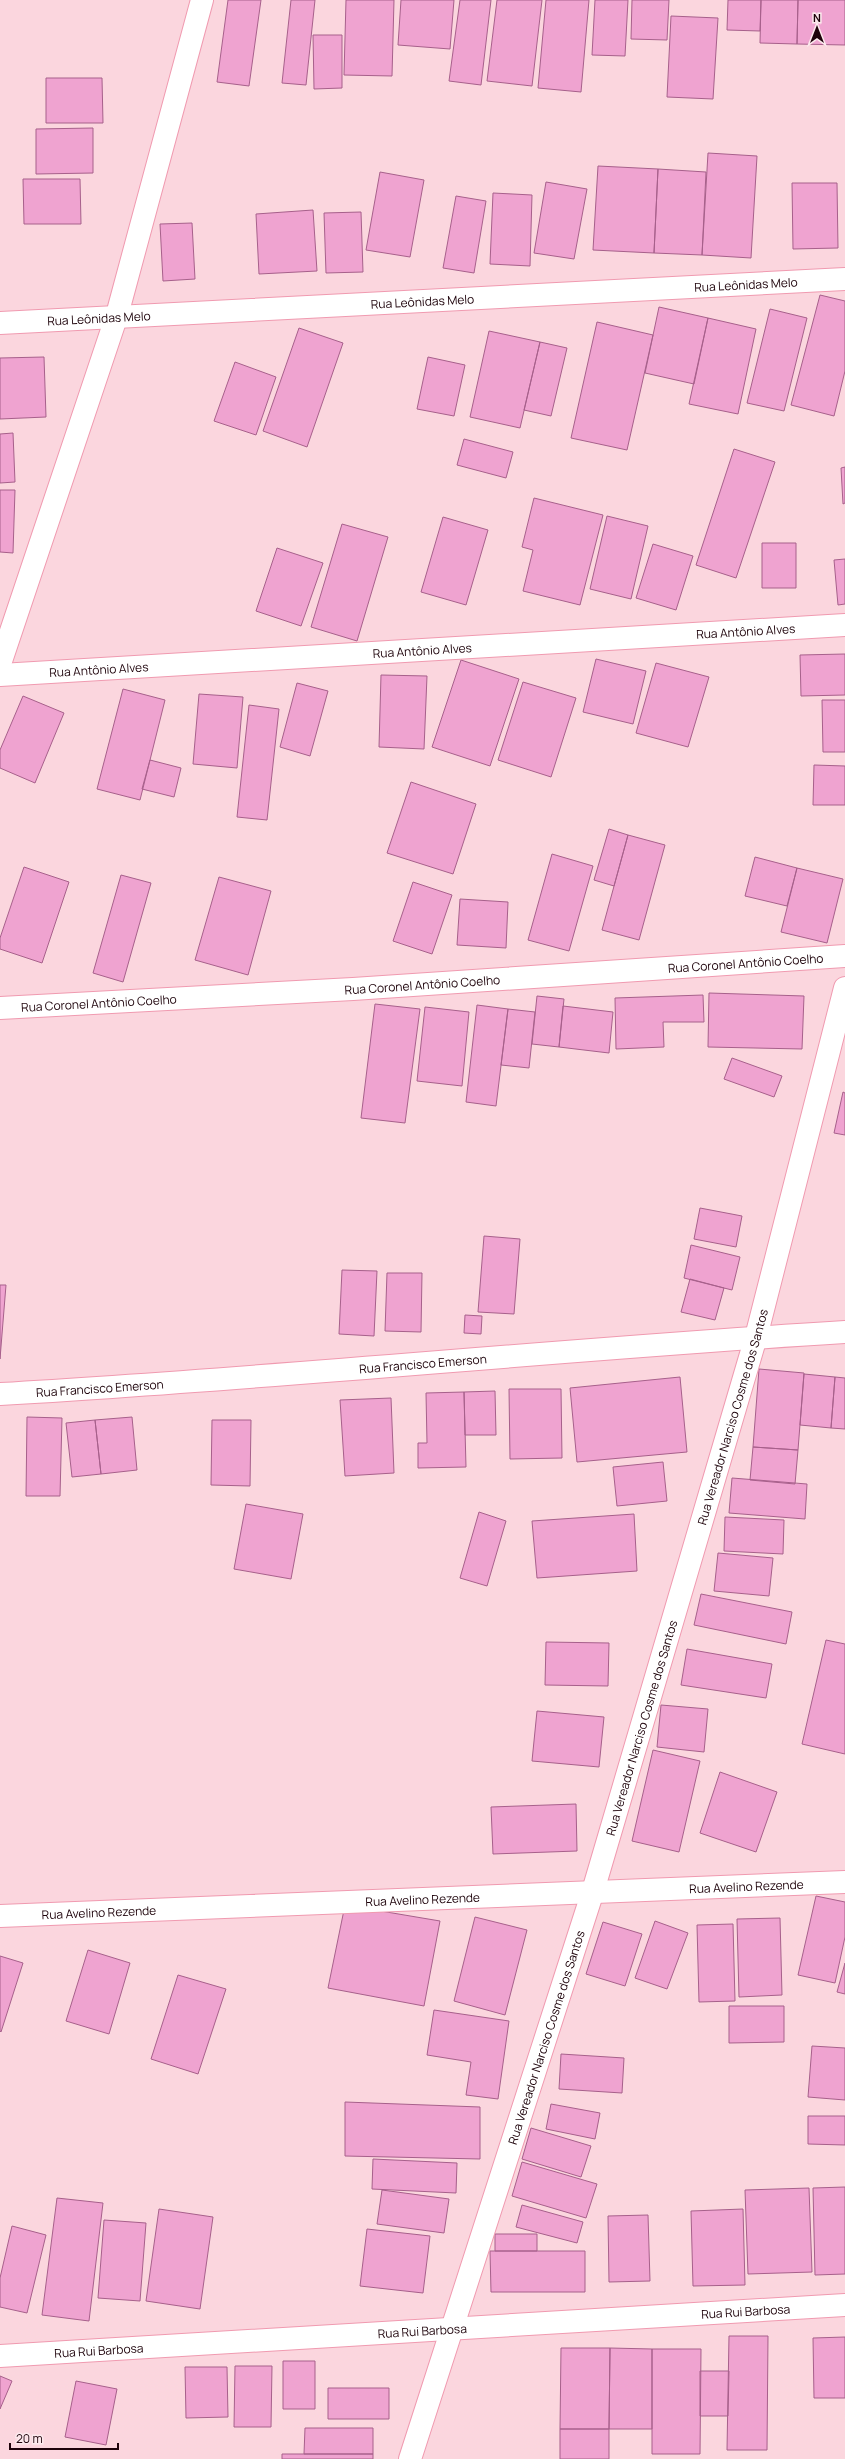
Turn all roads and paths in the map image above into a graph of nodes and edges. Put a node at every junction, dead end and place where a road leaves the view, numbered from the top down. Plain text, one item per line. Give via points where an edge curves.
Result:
1 (202, 0) edge
2 (845, 279) edge
3 (116, 315) junction
4 (0, 323) edge
5 (845, 625) edge
6 (0, 664) edge
7 (0, 675) edge
8 (845, 956) edge
9 (845, 988) edge
10 (0, 1008) edge
11 (845, 1332) edge
12 (756, 1337) junction
13 (0, 1394) edge
14 (845, 1882) edge
15 (593, 1891) junction
16 (0, 1916) edge
17 (845, 2305) edge
18 (453, 2329) junction
19 (0, 2356) edge
20 (410, 2459) edge

1 - 3 street
2 - 3 street, Rua Leônidas Melo
3 - 4 street, Rua Leônidas Melo
3 - 6 street
5 - 7 street, Rua Antônio Alves
8 - 10 street, Rua Coronel Antônio Coelho via 353,990
9 - 12 street, Rua Vereador Narciso Cosme dos Santos
11 - 12 street, Rua Francisco Emerson
12 - 13 street, Rua Francisco Emerson via 322,1373
12 - 15 street, Rua Vereador Narciso Cosme dos Santos
14 - 15 street, Rua Avelino Rezende
15 - 16 street, Rua Avelino Rezende
15 - 18 street, Rua Vereador Narciso Cosme dos Santos
17 - 18 street, Rua Rui Barbosa
18 - 19 street, Rua Rui Barbosa
18 - 20 street, Rua Vereador Narciso Cosme dos Santos

